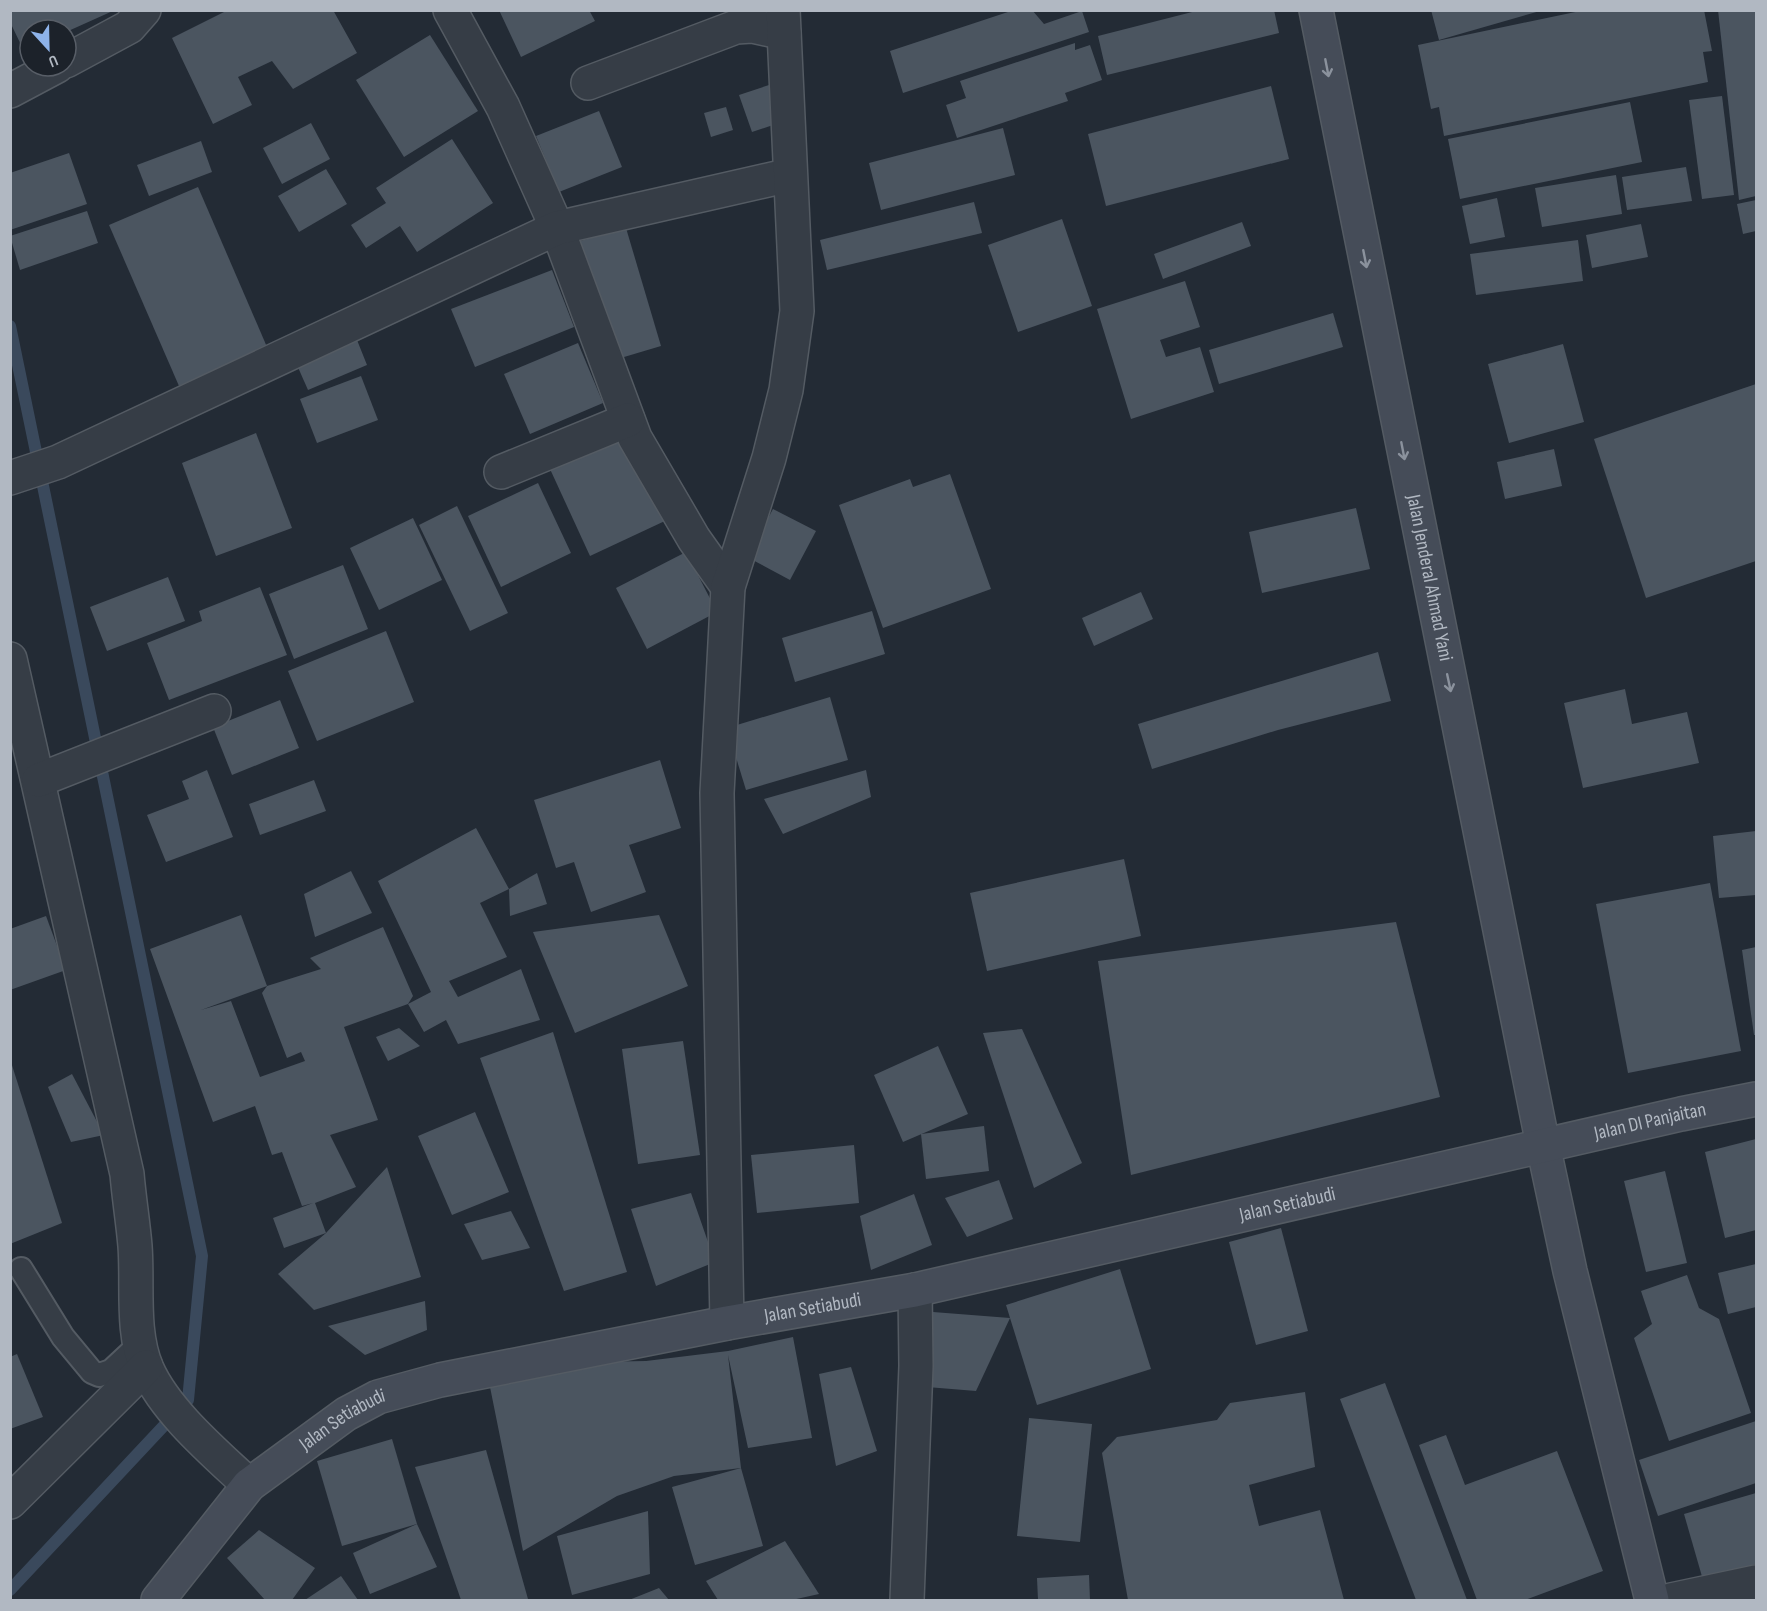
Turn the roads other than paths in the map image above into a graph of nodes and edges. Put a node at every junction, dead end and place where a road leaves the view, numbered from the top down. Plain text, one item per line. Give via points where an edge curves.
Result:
1 (144, 10) edge
2 (450, 10) edge
3 (1316, 10) edge
4 (784, 22) edge
5 (78, 55) edge
6 (34, 78) edge
7 (588, 83) dead end
8 (10, 91) edge
9 (790, 175) junction
10 (557, 228) junction
11 (628, 420) junction
12 (501, 472) dead end
13 (10, 478) edge
14 (728, 586) junction
15 (10, 659) edge
16 (214, 711) dead end
17 (53, 775) junction
18 (1756, 1099) edge
19 (1543, 1145) junction
20 (21, 1269) dead end
21 (915, 1290) junction
22 (727, 1323) junction
23 (147, 1366) junction
24 (249, 1485) junction
25 (10, 1502) edge
26 (1756, 1582) edge
27 (158, 1600) edge
28 (907, 1600) edge
29 (1652, 1600) edge
30 (1671, 1600) edge

1 - 5 street via 129,27
2 - 10 street via 503,107
3 -> 19 street, Jalan Jenderal Ahmad Yani
4 - 7 street via 736,27
4 - 9 street
6 - 8 street
9 - 10 street
9 - 14 street via 797,311 786,390
10 - 11 street
10 - 13 street via 57,462
11 - 12 street
11 - 14 street via 662,488
14 - 22 street via 717,793
15 - 17 street
16 - 17 street
17 - 23 street via 127,1174
18 - 19 street, Jalan DI Panjaitan
19 - 21 street, Jalan Setiabudi
19 - 29 street, Jalan Jenderal Ahmad Yani via 1570,1271
20 - 23 lane via 63,1337 92,1372 99,1375
21 - 22 street, Jalan Setiabudi
21 - 28 street
22 - 24 street, Jalan Setiabudi via 440,1380 378,1397 346,1414
23 - 24 street via 202,1440
23 - 25 street
24 - 27 street, Jalan Setiabudi
26 - 30 street

